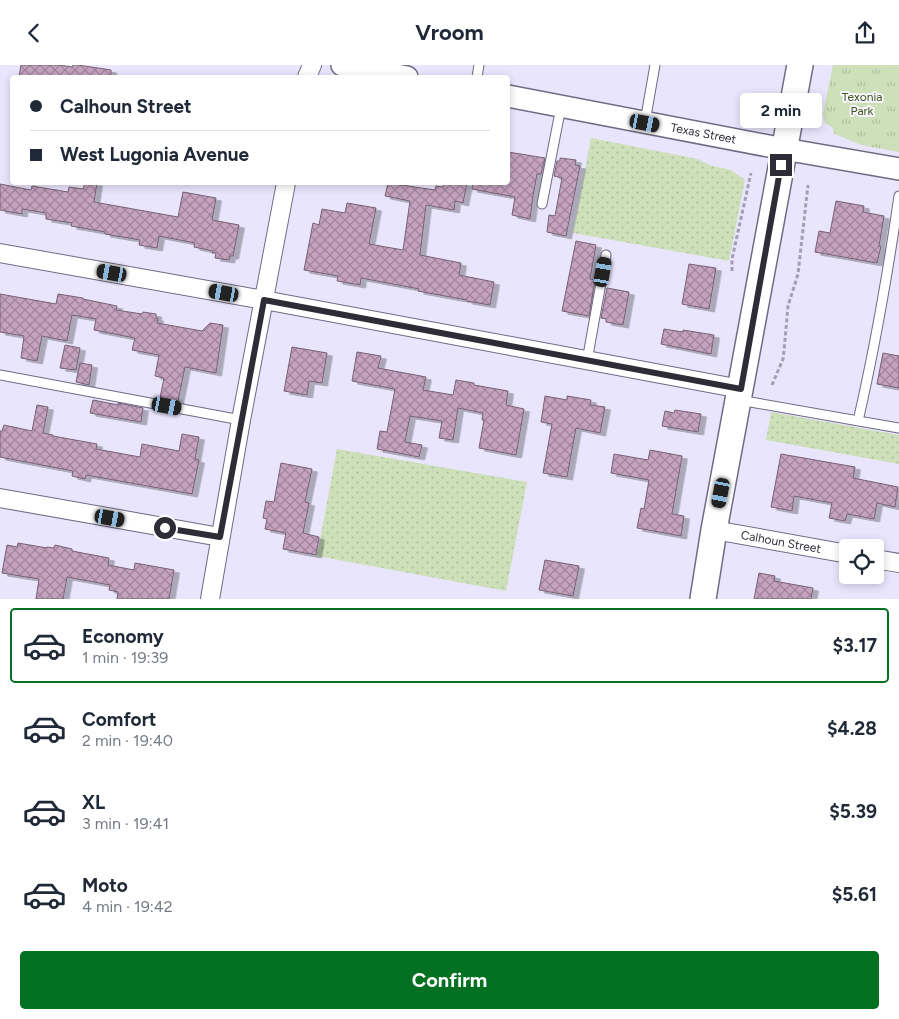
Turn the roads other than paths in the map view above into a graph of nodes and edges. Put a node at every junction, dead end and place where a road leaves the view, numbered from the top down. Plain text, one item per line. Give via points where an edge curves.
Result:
1 (342, 65) edge
2 (655, 65) edge
3 (800, 65) edge
4 (397, 75) edge
5 (510, 96) edge
6 (560, 106) junction
7 (645, 123) junction
8 (784, 149) junction
9 (899, 169) edge
10 (286, 185) edge
11 (899, 196) edge
12 (542, 204) dead end
13 (0, 253) edge
14 (606, 255) dead end
15 (264, 300) junction
16 (587, 361) junction
17 (0, 375) edge
18 (740, 394) junction
19 (241, 420) junction
20 (858, 421) junction
21 (899, 428) edge
22 (0, 498) edge
23 (714, 530) junction
24 (220, 537) junction
25 (839, 552) edge
26 (884, 560) edge
27 (899, 563) edge
28 (210, 599) edge
29 (703, 599) edge

1 - 4 street
2 - 7 lane
3 - 8 main road
5 - 6 street, Texas Street
6 - 7 street, Texas Street
6 - 12 lane
7 - 8 street, Texas Street
8 - 9 street, Texas Street
8 - 18 main road
10 - 15 street
11 - 20 lane
13 - 15 street
14 - 16 lane
15 - 16 street
15 - 19 street
16 - 18 street
17 - 19 lane
18 - 20 lane
18 - 23 main road
19 - 24 street
20 - 21 lane
22 - 24 street
23 - 25 street, Calhoun Street
23 - 29 main road
24 - 28 street
26 - 27 street

